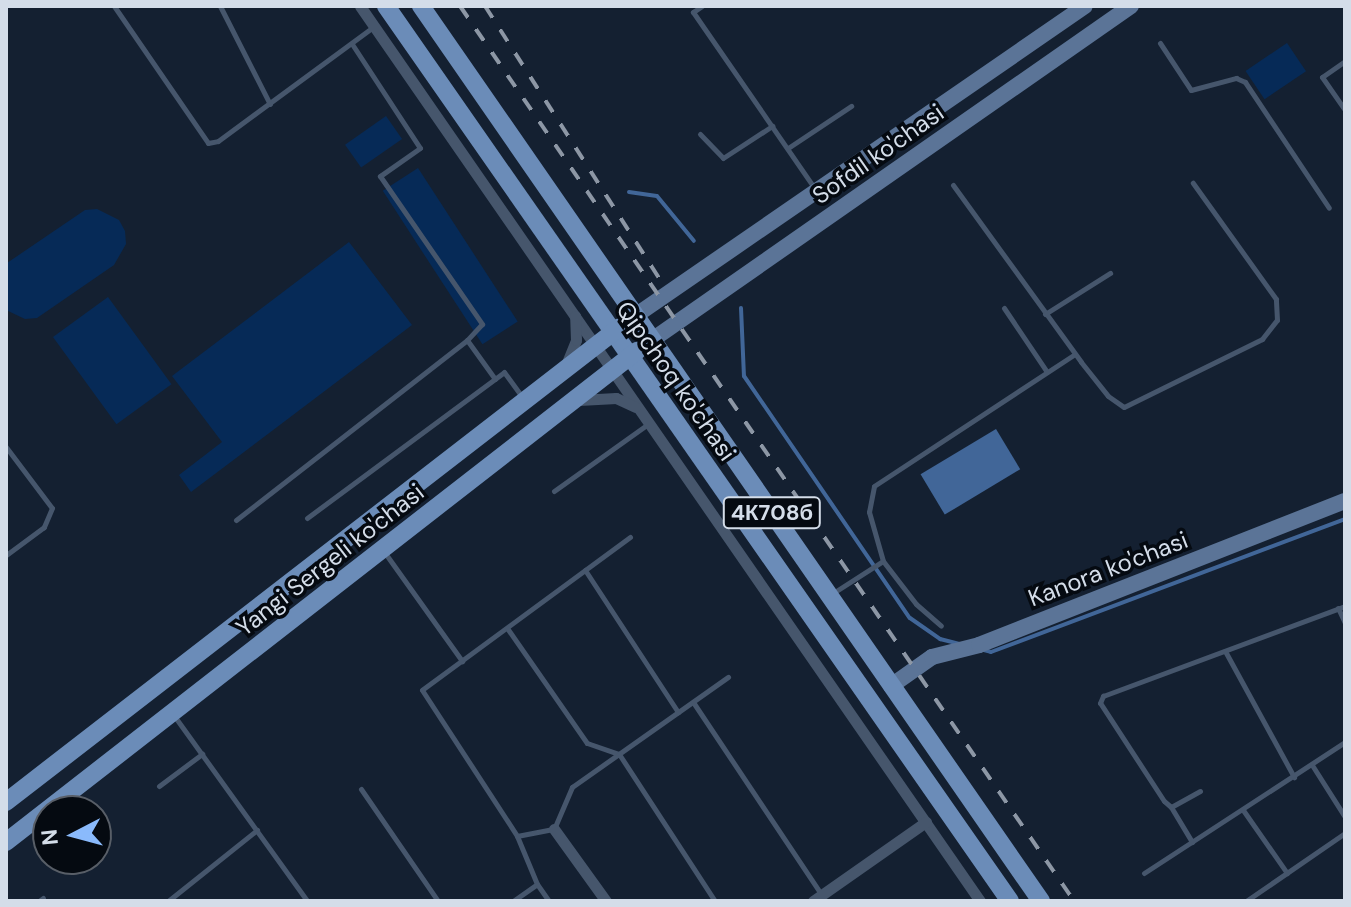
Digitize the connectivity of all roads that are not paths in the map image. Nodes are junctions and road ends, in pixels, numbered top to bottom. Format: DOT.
graph roads {
  1 [pos="114,6"];
  2 [pos="220,6"];
  3 [pos="360,6"];
  4 [pos="386,6"];
  5 [pos="421,6"];
  6 [pos="702,6"];
  7 [pos="1131,6"];
  8 [pos="1084,7"];
  9 [pos="374,27"];
  10 [pos="1098,29"];
  11 [pos="442,36"];
  12 [pos="1160,43"];
  13 [pos="352,44"];
  14 [pos="419,53"];
  15 [pos="1345,61"];
  16 [pos="270,104"];
  17 [pos="851,106"];
  18 [pos="1345,110"];
  19 [pos="772,126"];
  20 [pos="700,134"];
  21 [pos="788,148"];
  22 [pos="1193,183"];
  23 [pos="953,185"];
  24 [pos="816,191"];
  25 [pos="1329,208"];
  26 [pos="1110,273"];
  27 [pos="693,276"];
  28 [pos="710,300"];
  29 [pos="1004,308"];
  30 [pos="1045,314"];
  31 [pos="575,315"];
  32 [pos="635,316"];
  33 [pos="613,333"];
  34 [pos="467,340"];
  35 [pos="652,340"];
  36 [pos="596,346"];
  37 [pos="1075,354"];
  38 [pos="630,357"];
  39 [pos="613,370"];
  40 [pos="1047,372"];
  41 [pos="556,377"];
  42 [pos="495,379"];
  43 [pos="525,401"];
  44 [pos="572,401"];
  45 [pos="639,409"];
  46 [pos="649,424"];
  47 [pos="6,447"];
  48 [pos="13,458"];
  49 [pos="6,462"];
  50 [pos="554,491"];
  51 [pos="1345,501"];
  52 [pos="307,518"];
  53 [pos="236,520"];
  54 [pos="630,537"];
  55 [pos="382,549"];
  56 [pos="6,555"];
  57 [pos="883,561"];
  58 [pos="585,570"];
  59 [pos="829,596"];
  60 [pos="1342,607"];
  61 [pos="1345,623"];
  62 [pos="941,626"];
  63 [pos="507,628"];
  64 [pos="856,635"];
  65 [pos="834,651"];
  66 [pos="1225,651"];
  67 [pos="462,661"];
  68 [pos="728,677"];
  69 [pos="891,686"];
  70 [pos="693,702"];
  71 [pos="172,712"];
  72 [pos="678,712"];
  73 [pos="1345,742"];
  74 [pos="202,754"];
  75 [pos="619,754"];
  76 [pos="1312,765"];
  77 [pos="1294,777"];
  78 [pos="159,786"];
  79 [pos="361,789"];
  80 [pos="1200,791"];
  81 [pos="6,802"];
  82 [pos="1171,807"];
  83 [pos="1243,810"];
  84 [pos="1345,817"];
  85 [pos="926,822"];
  86 [pos="554,829"];
  87 [pos="257,830"];
  88 [pos="1345,833"];
  89 [pos="517,836"];
  90 [pos="6,842"];
  91 [pos="1192,842"];
  92 [pos="1144,873"];
  93 [pos="1287,873"];
  94 [pos="537,884"];
  95 [pos="177,893"];
  96 [pos="817,898"];
  97 [pos="1255,898"];
  98 [pos="974,899"];
  99 [pos="168,901"];
  100 [pos="182,901"];
  101 [pos="307,901"];
  102 [pos="438,901"];
  103 [pos="513,901"];
  104 [pos="549,901"];
  105 [pos="606,901"];
  106 [pos="715,901"];
  107 [pos="1010,901"];
  108 [pos="1041,901"];
  109 [pos="1246,901"];
  1 -- 16 [label="lane"];
  2 -- 16 [label="lane"];
  3 -- 9 [label="street, Qipchoq ko'chasi"];
  4 -- 14 [label="main road, Qipchoq ko'chasi"];
  5 -- 11 [label="main road, Qipchoq ko'chasi"];
  6 -- 19 [label="lane"];
  7 -- 10 [label="street, Sofdil ko'chasi"];
  8 -- 10 [label="street"];
  8 -- 24 [label="street, Sofdil ko'chasi"];
  9 -- 13 [label="lane"];
  9 -- 31 [label="street, Qipchoq ko'chasi"];
  10 -- 28 [label="street, Sofdil ko'chasi"];
  11 -- 14 [label="main road"];
  11 -- 32 [label="main road, Qipchoq ko'chasi"];
  12 -- 25 [label="lane"];
  13 -- 16 [label="lane"];
  13 -- 34 [label="lane"];
  14 -- 33 [label="main road, Qipchoq ko'chasi"];
  15 -- 18 [label="lane"];
  17 -- 21 [label="lane"];
  19 -- 20 [label="lane"];
  19 -- 21 [label="lane"];
  21 -- 24 [label="lane"];
  22 -- 37 [label="lane"];
  23 -- 30 [label="lane"];
  24 -- 27 [label="street, Sofdil ko'chasi"];
  26 -- 30 [label="lane"];
  27 -- 28 [label="street"];
  27 -- 32 [label="street, Sofdil ko'chasi"];
  28 -- 35 [label="street, Sofdil ko'chasi"];
  29 -- 40 [label="lane"];
  30 -- 37 [label="lane"];
  31 -- 36 [label="street, Qipchoq ko'chasi"];
  31 -- 41 [label="street, Qipchoq ko'chasi"];
  32 -- 33 [label="main road, Yangi Sergeli ko'chasi"];
  32 -- 35 [label="main road, Qipchoq ko'chasi"];
  33 -- 35 [label="main road"];
  33 -- 36 [label="main road, Yangi Sergeli ko'chasi"];
  33 -- 38 [label="main road, Qipchoq ko'chasi"];
  34 -- 42 [label="lane"];
  34 -- 53 [label="lane"];
  35 -- 38 [label="main road, Yangi Sergeli ko'chasi"];
  35 -- 59 [label="main road, Qipchoq ko'chasi / 4К708б"];
  36 -- 39 [label="street, Qipchoq ko'chasi"];
  36 -- 41 [label="main road, Yangi Sergeli ko'chasi"];
  37 -- 40 [label="lane"];
  38 -- 39 [label="main road, Yangi Sergeli ko'chasi"];
  38 -- 65 [label="main road, Qipchoq ko'chasi"];
  39 -- 44 [label="main road, Yangi Sergeli ko'chasi"];
  39 -- 45 [label="street, Qipchoq ko'chasi"];
  40 -- 57 [label="lane"];
  41 -- 43 [label="main road, Yangi Sergeli ko'chasi"];
  42 -- 43 [label="lane"];
  42 -- 52 [label="lane"];
  43 -- 81 [label="main road, Yangi Sergeli ko'chasi"];
  44 -- 45 [label="street, Qipchoq ko'chasi"];
  44 -- 55 [label="main road, Yangi Sergeli ko'chasi"];
  45 -- 46 [label="street, Qipchoq ko'chasi"];
  46 -- 50 [label="lane"];
  46 -- 85 [label="street, Qipchoq ko'chasi"];
  47 -- 48 [label="lane"];
  48 -- 49 [label="lane"];
  48 -- 56 [label="lane"];
  51 -- 69 [label="street, Kanora ko'chasi"];
  54 -- 58 [label="lane"];
  55 -- 67 [label="lane"];
  55 -- 71 [label="main road, Yangi Sergeli ko'chasi"];
  57 -- 59 [label="lane"];
  57 -- 62 [label="lane"];
  58 -- 63 [label="lane"];
  58 -- 72 [label="lane"];
  59 -- 64 [label="main road, Qipchoq ko'chasi / 4К708б"];
  60 -- 61 [label="lane"];
  60 -- 66 [label="lane"];
  63 -- 67 [label="lane"];
  63 -- 75 [label="lane"];
  64 -- 65 [label="main road"];
  64 -- 69 [label="main road, Qipchoq ko'chasi / 4К708б"];
  65 -- 107 [label="main road, Qipchoq ko'chasi"];
  66 -- 77 [label="lane"];
  66 -- 82 [label="lane"];
  67 -- 89 [label="lane"];
  68 -- 70 [label="lane"];
  69 -- 108 [label="main road, Qipchoq ko'chasi"];
  70 -- 72 [label="lane"];
  70 -- 96 [label="lane"];
  71 -- 74 [label="lane"];
  71 -- 90 [label="main road, Yangi Sergeli ko'chasi"];
  72 -- 75 [label="lane"];
  73 -- 76 [label="lane"];
  74 -- 78 [label="lane"];
  74 -- 87 [label="lane"];
  75 -- 86 [label="lane"];
  75 -- 106 [label="lane"];
  76 -- 77 [label="lane"];
  76 -- 84 [label="lane"];
  77 -- 83 [label="lane"];
  79 -- 102 [label="lane"];
  80 -- 82 [label="lane"];
  82 -- 91 [label="lane"];
  83 -- 91 [label="lane"];
  83 -- 93 [label="lane"];
  85 -- 96 [label="street"];
  85 -- 98 [label="street, Qipchoq ko'chasi"];
  86 -- 89 [label="lane"];
  86 -- 105 [label="street"];
  87 -- 95 [label="lane"];
  87 -- 101 [label="lane"];
  88 -- 93 [label="lane"];
  89 -- 94 [label="lane"];
  91 -- 92 [label="lane"];
  93 -- 97 [label="lane"];
  94 -- 103 [label="lane"];
  94 -- 104 [label="lane"];
  95 -- 99 [label="lane"];
  95 -- 100 [label="lane"];
  97 -- 109 [label="lane"];
}
